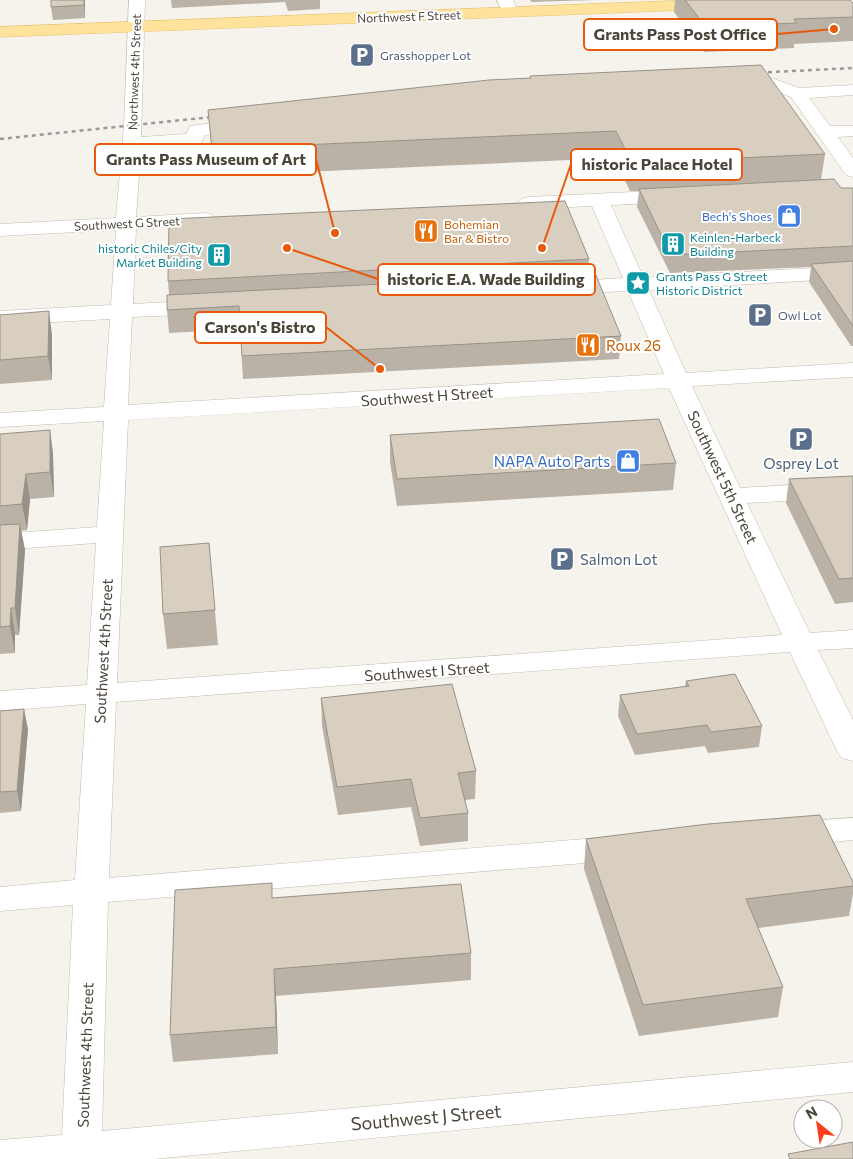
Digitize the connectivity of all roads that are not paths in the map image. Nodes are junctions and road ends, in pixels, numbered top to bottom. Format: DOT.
graph roads {
  1 [pos="137,0"];
  2 [pos="730,3"];
  3 [pos="508,6"];
  4 [pos="136,26"];
  5 [pos="0,32"];
  6 [pos="720,85"];
  7 [pos="853,90"];
  8 [pos="797,93"];
  9 [pos="264,123"];
  10 [pos="853,131"];
  11 [pos="824,132"];
  12 [pos="132,143"];
  13 [pos="853,171"];
  14 [pos="694,195"];
  15 [pos="599,200"];
  16 [pos="514,204"];
  17 [pos="228,218"];
  18 [pos="126,223"];
  19 [pos="0,230"];
  20 [pos="853,272"];
  21 [pos="634,284"];
  22 [pos="537,289"];
  23 [pos="230,305"];
  24 [pos="121,311"];
  25 [pos="0,318"];
  26 [pos="853,370"];
  27 [pos="678,380"];
  28 [pos="116,413"];
  29 [pos="0,420"];
  30 [pos="853,489"];
  31 [pos="732,496"];
  32 [pos="109,534"];
  33 [pos="0,542"];
  34 [pos="853,639"];
  35 [pos="800,643"];
  36 [pos="101,694"];
  37 [pos="0,702"];
  38 [pos="853,751"];
  39 [pos="853,829"];
  40 [pos="764,836"];
  41 [pos="655,846"];
  42 [pos="91,893"];
  43 [pos="0,899"];
  44 [pos="853,1077"];
  45 [pos="81,1154"];
  46 [pos="0,1157"];
  1 -- 4 [label="street, Northwest 4th Street"];
  2 -- 3 [label="main road, Northwest F Street"];
  3 -- 4 [label="main road, Northwest F Street"];
  4 -- 5 [label="main road, Northwest F Street"];
  4 -- 12 [label="street, Northwest 4th Street"];
  6 -- 8 [label="street"];
  7 -- 8 [label="street"];
  8 -- 11 [label="street"];
  9 -- 12 [label="street"];
  10 -- 11 [label="street"];
  11 -- 13 [label="street"];
  12 -- 18 [label="street, Southwest 4th Street"];
  14 -- 15 [label="street"];
  15 -- 16 [label="street"];
  15 -- 21 [label="street, Southwest 5th Street"];
  17 -- 18 [label="street, Southwest G Street"];
  18 -- 19 [label="street, Southwest G Street"];
  18 -- 24 [label="street, Southwest 4th Street"];
  20 -- 21 [label="street"];
  21 -- 22 [label="street"];
  21 -- 27 [label="street, Southwest 5th Street"];
  23 -- 24 [label="street"];
  24 -- 25 [label="street"];
  24 -- 28 [label="street, Southwest 4th Street"];
  26 -- 27 [label="street, Southwest H Street"];
  27 -- 28 [label="street, Southwest H Street"];
  27 -- 31 [label="street, Southwest 5th Street"];
  28 -- 29 [label="street, Southwest H Street"];
  28 -- 32 [label="street, Southwest 4th Street"];
  30 -- 31 [label="street"];
  31 -- 35 [label="street, Southwest 5th Street"];
  32 -- 33 [label="street"];
  32 -- 36 [label="street, Southwest 4th Street"];
  34 -- 35 [label="street, Southwest I Street"];
  35 -- 36 [label="street, Southwest I Street"];
  35 -- 38 [label="street, Southwest 5th Street"];
  36 -- 37 [label="street, Southwest I Street"];
  36 -- 42 [label="street, Southwest 4th Street"];
  39 -- 40 [label="street"];
  41 -- 42 [label="street"];
  42 -- 43 [label="street"];
  42 -- 45 [label="street, Southwest 4th Street"];
  44 -- 45 [label="street, Southwest J Street"];
  45 -- 46 [label="street, Southwest J Street"];
}
